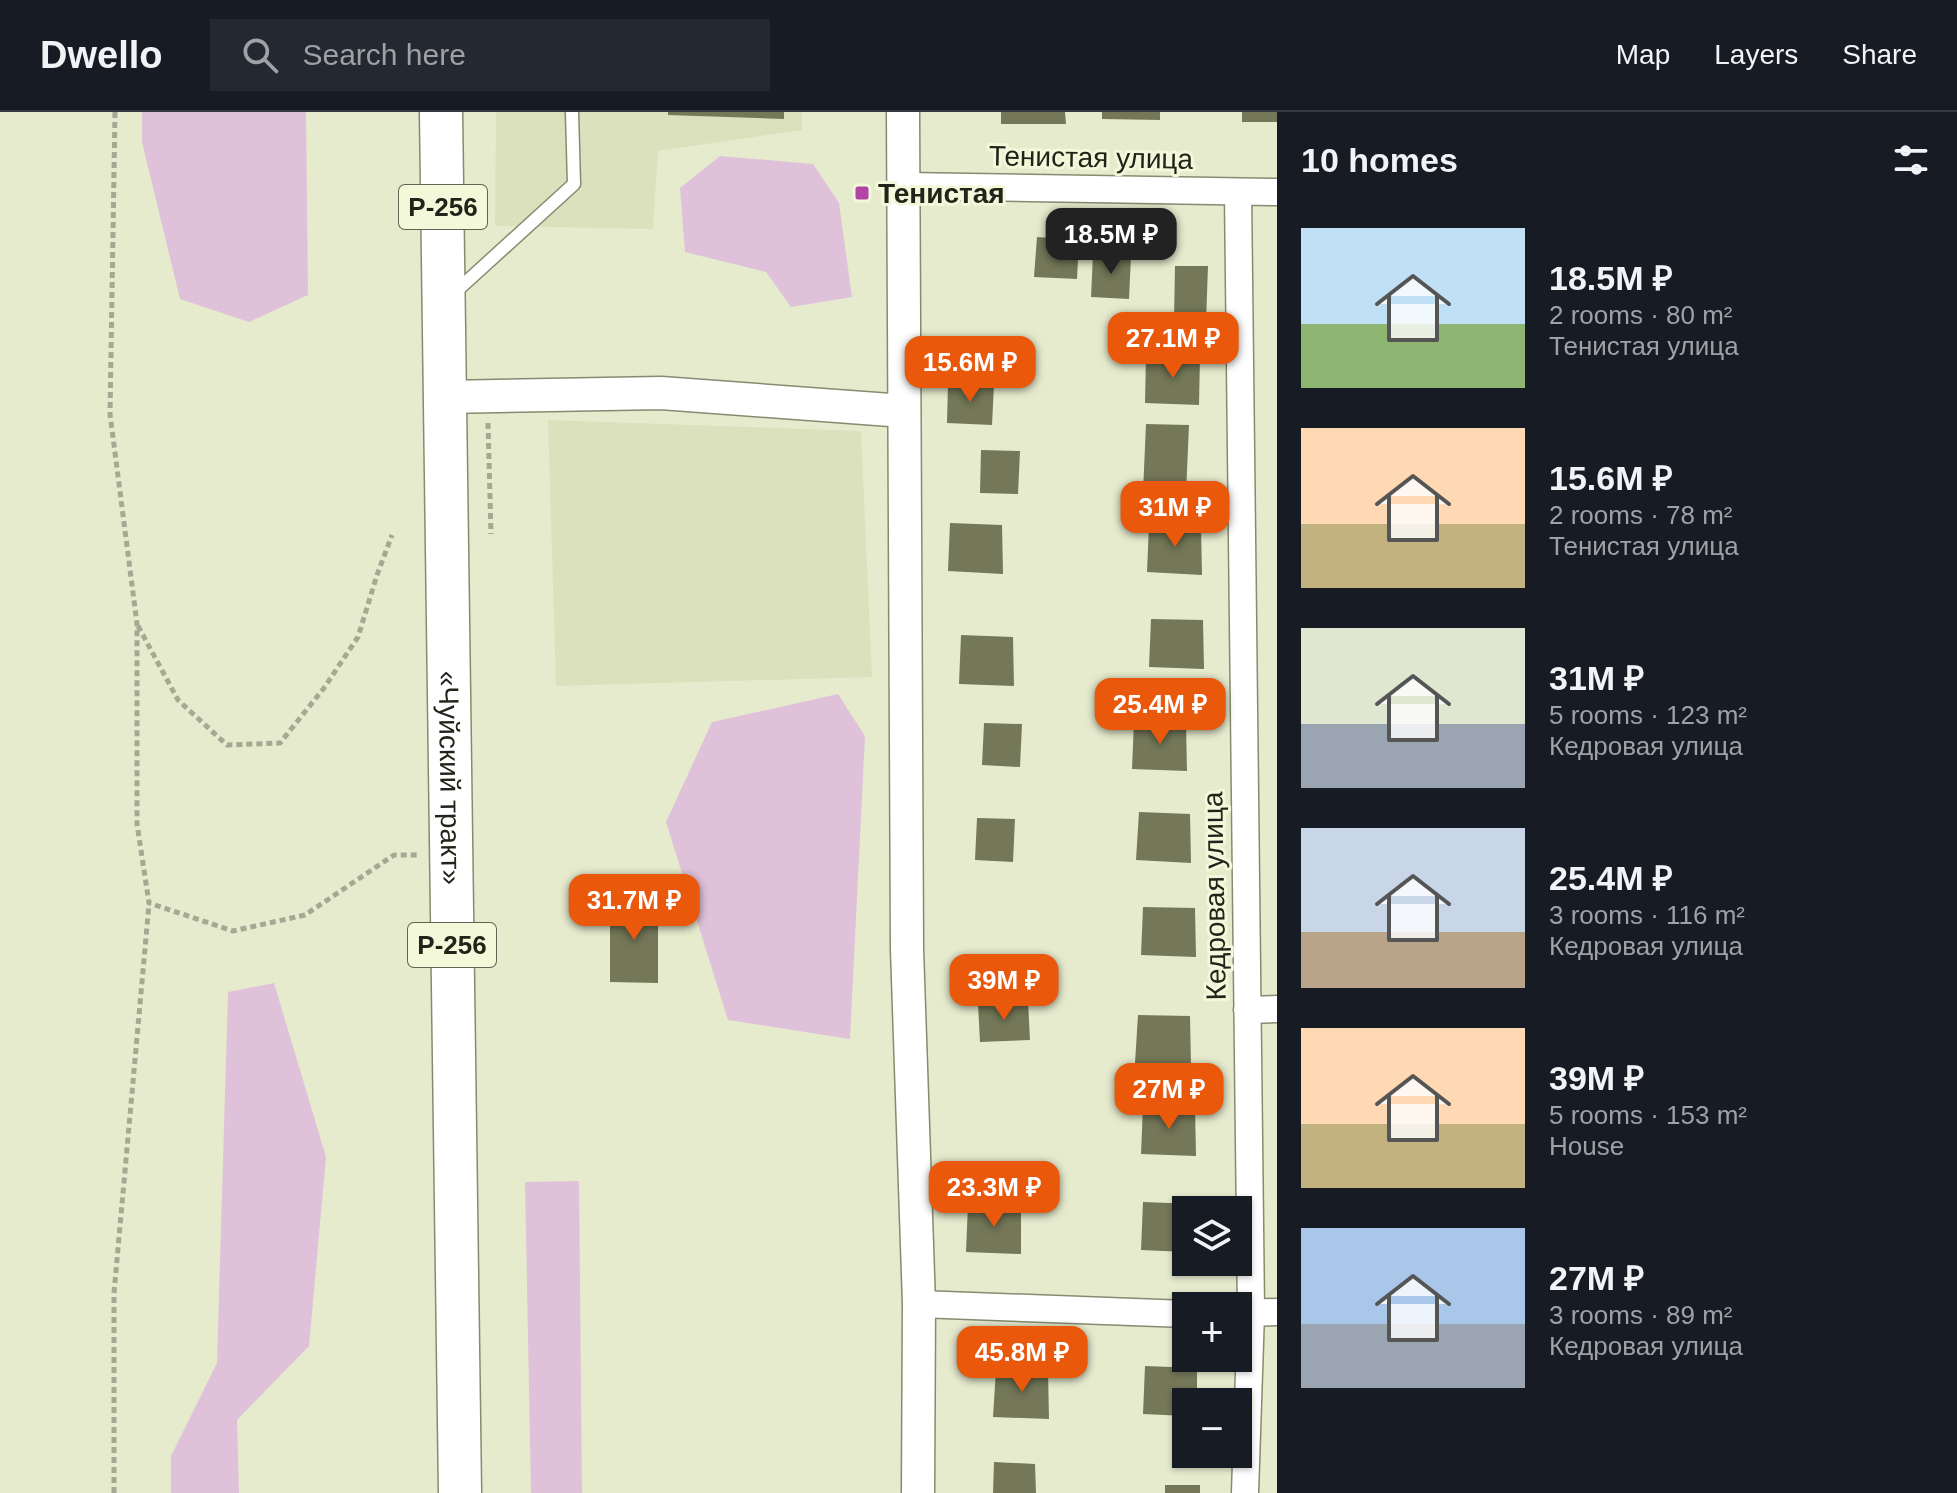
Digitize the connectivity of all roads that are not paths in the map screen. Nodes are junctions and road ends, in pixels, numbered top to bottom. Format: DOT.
graph roads {
  1 [pos="441,112"];
  2 [pos="572,112"];
  3 [pos="903,112"];
  4 [pos="904,186"];
  5 [pos="1238,192"];
  6 [pos="1277,192"];
  7 [pos="444,302"];
  8 [pos="445,397"];
  9 [pos="904,411"];
  10 [pos="1277,1009"];
  11 [pos="1247,1010"];
  12 [pos="919,1304"];
  13 [pos="1255,1312"];
  14 [pos="1172,1313"];
  15 [pos="460,1493"];
  16 [pos="918,1493"];
  17 [pos="1245,1493"];
  1 -- 7 [label="highway, «Чуйский тракт» / Р-256"];
  2 -- 7 [label="lane"];
  3 -- 4 [label="street"];
  4 -- 5 [label="street, Тенистая улица"];
  4 -- 9 [label="street"];
  5 -- 6 [label="street, Тенистая улица"];
  5 -- 11 [label="street, Кедровая улица"];
  7 -- 8 [label="highway, «Чуйский тракт» / Р-256"];
  8 -- 9 [label="street"];
  8 -- 15 [label="highway, «Чуйский тракт» / Р-256"];
  9 -- 12 [label="street"];
  10 -- 11 [label="street"];
  11 -- 13 [label="street, Кедровая улица"];
  12 -- 14 [label="street"];
  12 -- 16 [label="street"];
  13 -- 17 [label="street, Кедровая улица"];
}
